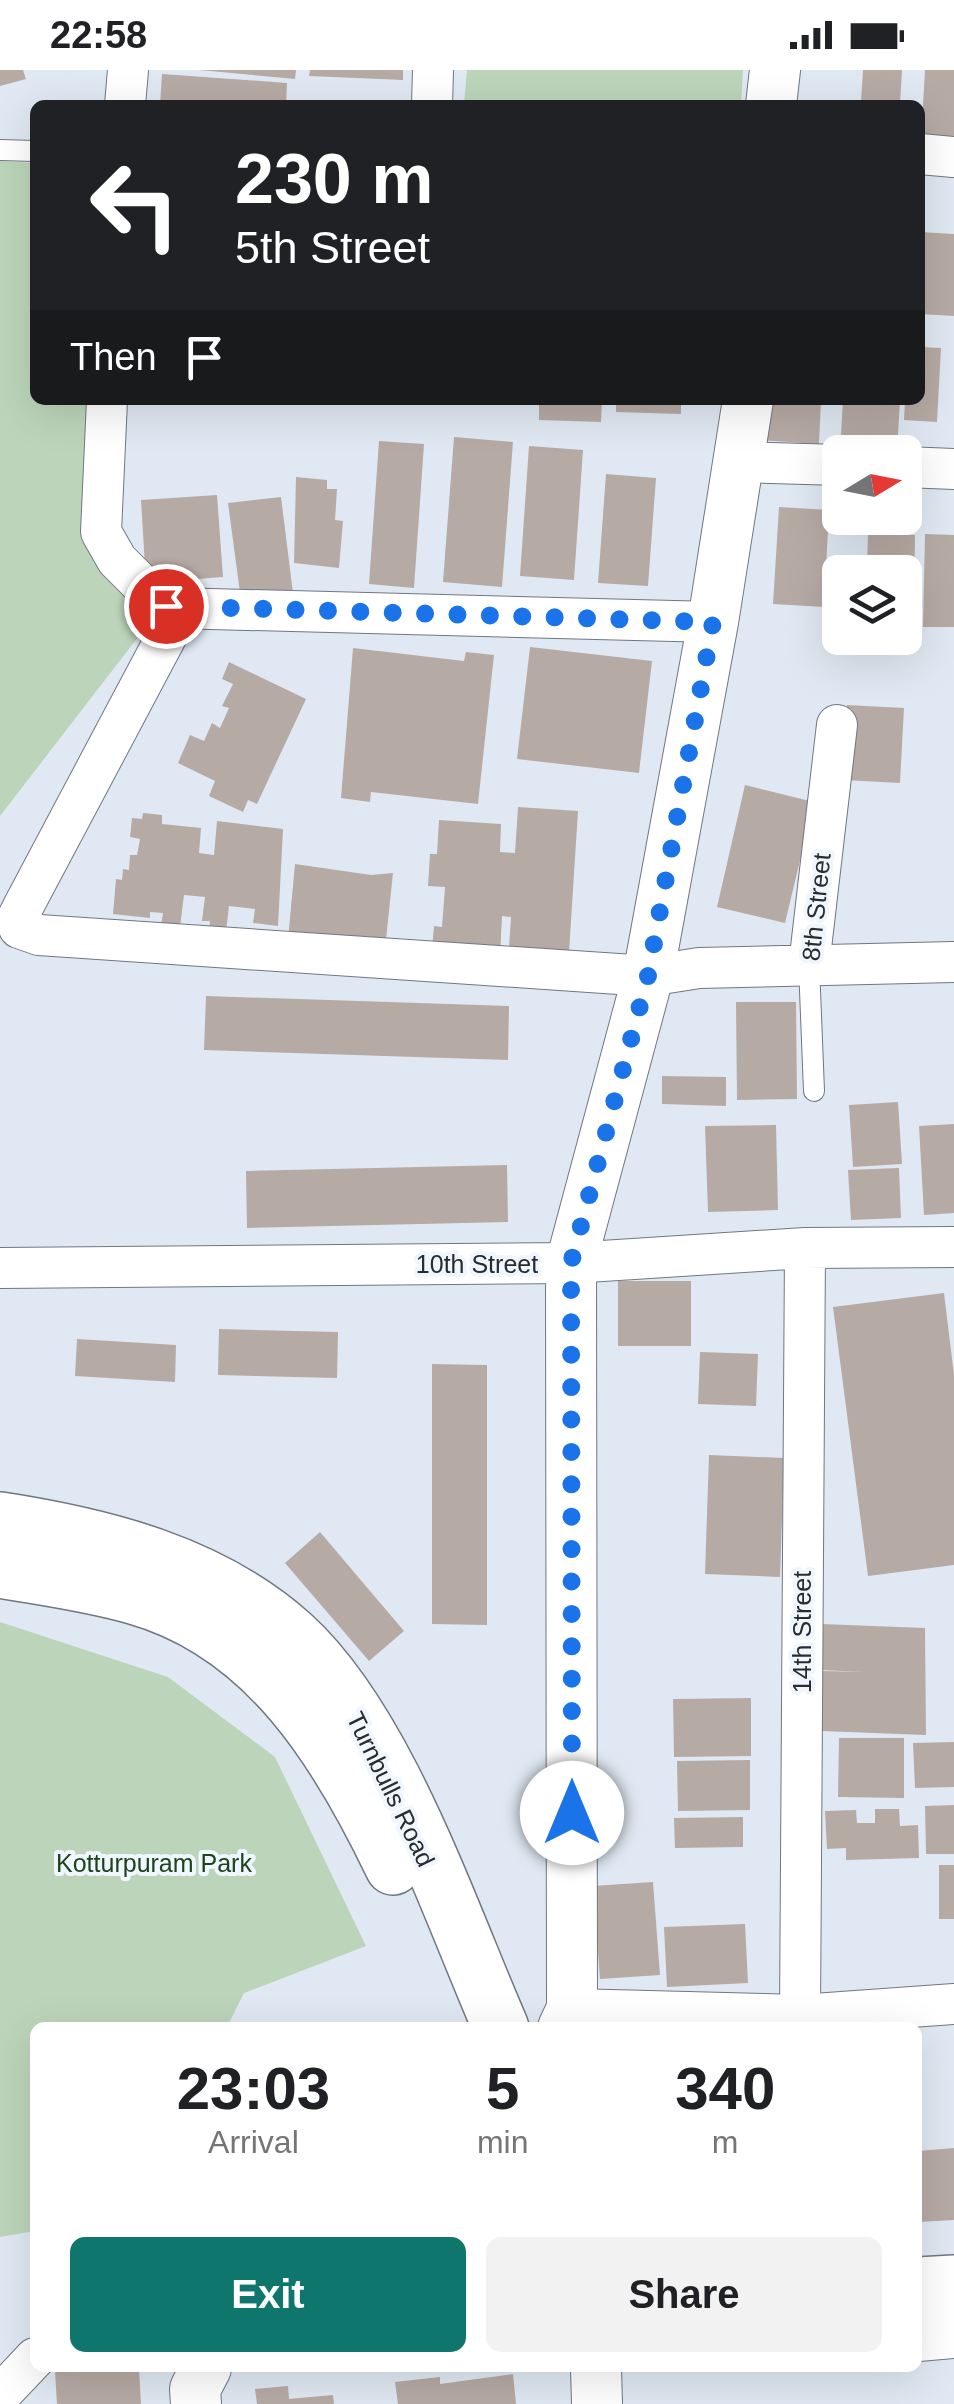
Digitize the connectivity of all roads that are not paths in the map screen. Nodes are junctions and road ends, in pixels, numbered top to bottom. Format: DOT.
graph roads {
  1 [pos="128,70"];
  2 [pos="433,70"];
  3 [pos="775,70"];
  4 [pos="125,100"];
  5 [pos="432,100"];
  6 [pos="772,100"];
  7 [pos="0,150"];
  8 [pos="30,151"];
  9 [pos="925,154"];
  10 [pos="954,157"];
  11 [pos="107,405"];
  12 [pos="747,405"];
  13 [pos="741,462"];
  14 [pos="822,465"];
  15 [pos="922,467"];
  16 [pos="954,468"];
  17 [pos="182,609"];
  18 [pos="713,622"];
  19 [pos="837,725"];
  20 [pos="954,962"];
  21 [pos="809,965"];
  22 [pos="648,976"];
  23 [pos="814,1090"];
  24 [pos="954,1247"];
  25 [pos="805,1248"];
  26 [pos="571,1263"];
  27 [pos="0,1268"];
  28 [pos="0,1520"];
  29 [pos="0,1570"];
  30 [pos="954,2004"];
  31 [pos="800,2015"];
  32 [pos="567,2018"];
  33 [pos="467,2022"];
  34 [pos="498,2022"];
  35 [pos="954,2258"];
  36 [pos="922,2260"];
  37 [pos="954,2283"];
  38 [pos="922,2285"];
  39 [pos="954,2333"];
  40 [pos="922,2336"];
  41 [pos="30,2363"];
  42 [pos="39,2372"];
  43 [pos="174,2372"];
  44 [pos="204,2372"];
  45 [pos="596,2372"];
  46 [pos="0,2395"];
  47 [pos="11,2404"];
  48 [pos="175,2404"];
  49 [pos="196,2404"];
  50 [pos="597,2404"];
  1 -- 4 [label="street"];
  2 -- 5 [label="street"];
  3 -- 6 [label="street"];
  7 -- 8 [label="lane"];
  9 -- 10 [label="street"];
  11 -- 17 [label="street"];
  12 -- 13 [label="street"];
  13 -- 14 [label="street"];
  13 -- 18 [label="street"];
  15 -- 16 [label="street"];
  17 -- 18 [label="street"];
  17 -- 22 [label="street"];
  18 -- 22 [label="street"];
  19 -- 21 [label="street, 8th Street"];
  20 -- 21 [label="street"];
  21 -- 22 [label="street"];
  21 -- 23 [label="lane, 8th Street"];
  22 -- 26 [label="street"];
  24 -- 25 [label="street, 10th Street"];
  25 -- 26 [label="street, 10th Street"];
  25 -- 31 [label="street, 14th Street"];
  26 -- 27 [label="street, 10th Street"];
  26 -- 32 [label="street"];
  28 -- 34 [label="main road, Turnbulls Road"];
  29 -- 33 [label="main road, Turnbulls Road"];
  30 -- 31 [label="street"];
  31 -- 32 [label="street"];
  35 -- 36 [label="street"];
  37 -- 38 [label="main road"];
  39 -- 40 [label="street"];
  41 -- 46 [label="street"];
  42 -- 47 [label="street"];
  43 -- 48 [label="street"];
  44 -- 49 [label="street"];
  45 -- 50 [label="street"];
}
